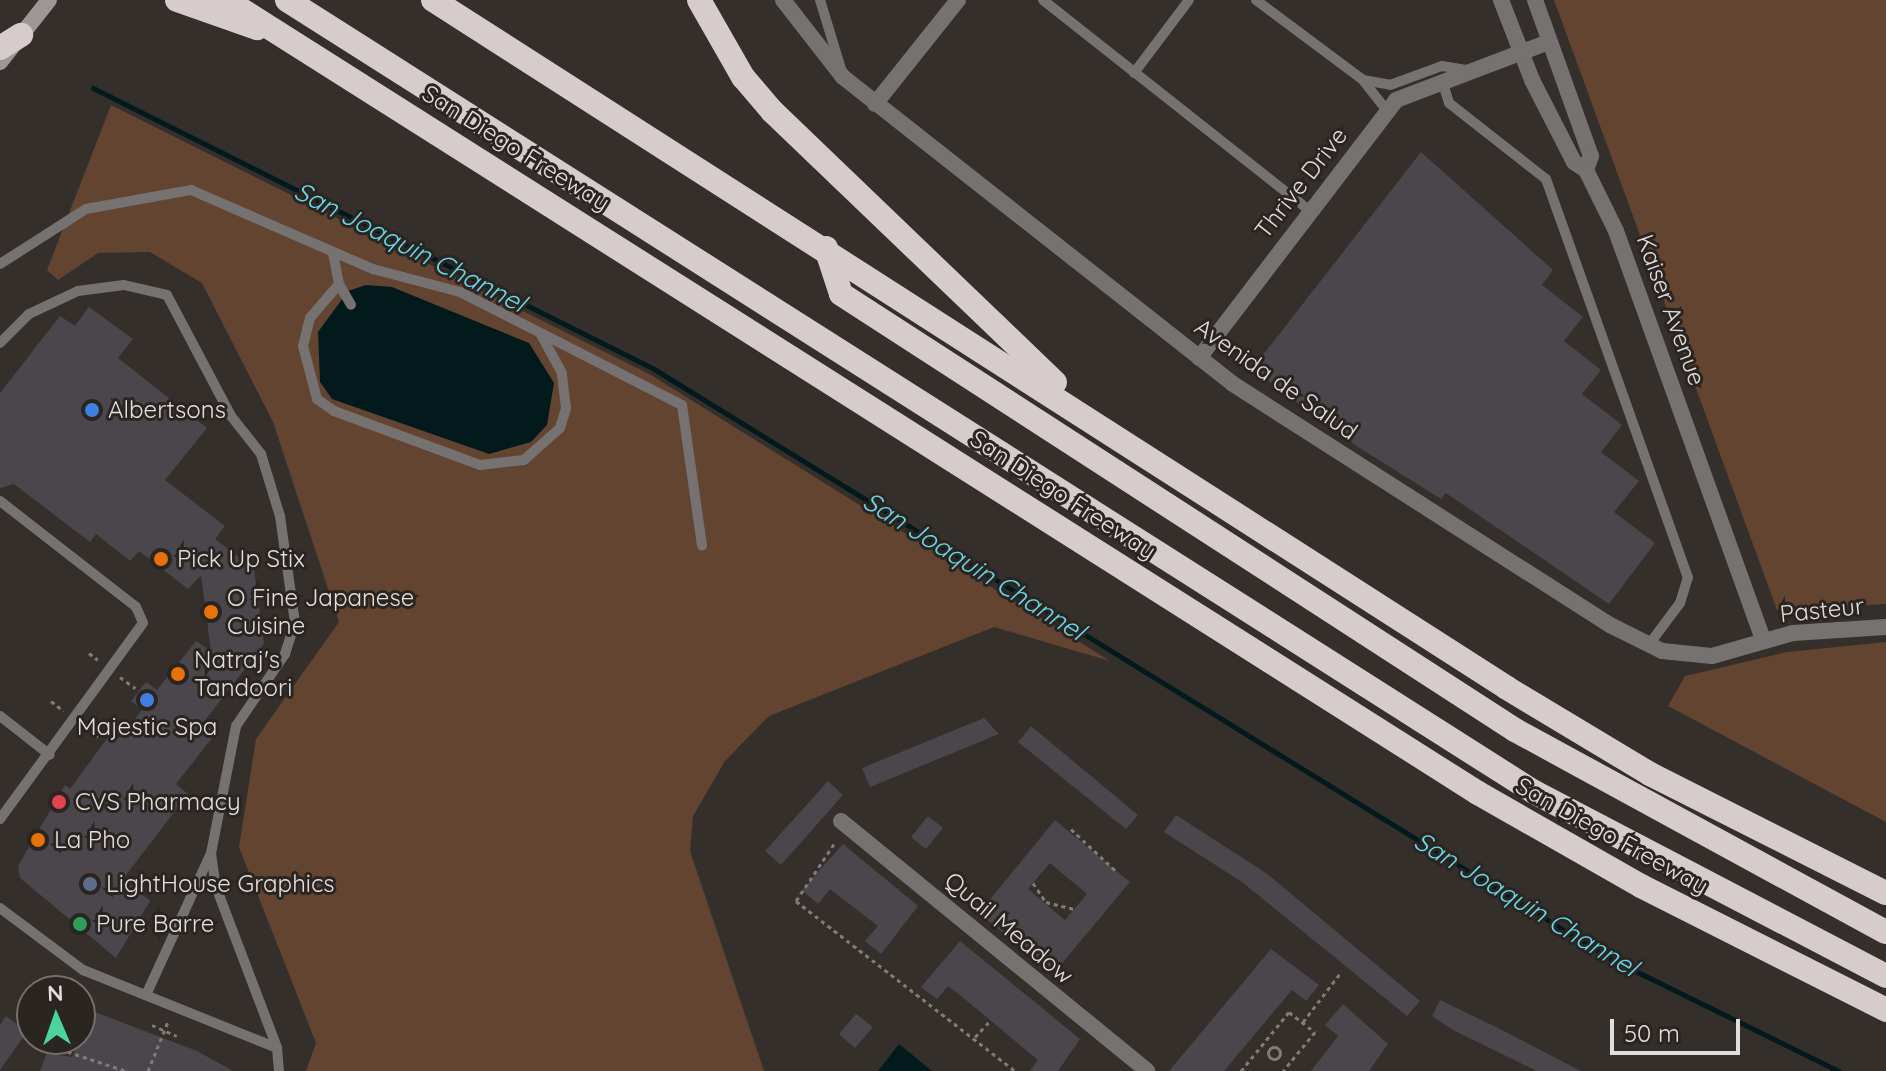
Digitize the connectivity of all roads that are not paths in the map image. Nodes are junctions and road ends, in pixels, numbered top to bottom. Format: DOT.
graph roads {
  1 [pos="49,0"];
  2 [pos="177,0"];
  3 [pos="226,0"];
  4 [pos="287,0"];
  5 [pos="433,0"];
  6 [pos="699,0"];
  7 [pos="783,0"];
  8 [pos="820,0"];
  9 [pos="958,0"];
  10 [pos="1043,0"];
  11 [pos="1189,0"];
  12 [pos="1256,0"];
  13 [pos="1501,0"];
  14 [pos="1535,0"];
  15 [pos="21,35"];
  16 [pos="285,36"];
  17 [pos="1549,42"];
  18 [pos="0,48"];
  19 [pos="1519,52"];
  20 [pos="0,62"];
  21 [pos="1468,70"];
  22 [pos="1134,73"];
  23 [pos="843,77"];
  24 [pos="1362,79"];
  25 [pos="1442,80"];
  26 [pos="875,104"];
  27 [pos="1388,112"];
  28 [pos="1586,170"];
  29 [pos="1309,210"];
  30 [pos="826,248"];
  31 [pos="333,253"];
  32 [pos="0,264"];
  33 [pos="339,284"];
  34 [pos="351,305"];
  35 [pos="537,330"];
  36 [pos="0,343"];
  37 [pos="1199,358"];
  38 [pos="1093,418"];
  39 [pos="0,501"];
  40 [pos="702,546"];
  41 [pos="1886,627"];
  42 [pos="1764,641"];
  43 [pos="1648,646"];
  44 [pos="0,716"];
  45 [pos="50,755"];
  46 [pos="0,819"];
  47 [pos="841,821"];
  48 [pos="211,853"];
  49 [pos="1886,893"];
  50 [pos="0,908"];
  51 [pos="1886,932"];
  52 [pos="1886,976"];
  53 [pos="146,995"];
  54 [pos="1886,1010"];
  55 [pos="277,1048"];
  56 [pos="279,1071"];
  57 [pos="1147,1071"];
  1 -- 15 [label="main road"];
  2 -- 16 [label="highway"];
  3 -- 16 [label="highway, San Diego Freeway"];
  4 -- 52 [label="highway, San Diego Freeway"];
  5 -- 30 [label="highway"];
  6 -- 38 [label="highway"];
  7 -- 23 [label="street, Avenida de Salud"];
  8 -- 23 [label="lane"];
  9 -- 26 [label="street"];
  10 -- 22 [label="lane"];
  11 -- 22 [label="lane"];
  12 -- 24 [label="lane"];
  13 -- 19 [label="street"];
  14 -- 17 [label="street, Kaiser Avenue"];
  15 -- 18 [label="highway"];
  15 -- 20 [label="main road"];
  16 -- 54 [label="highway, San Diego Freeway"];
  17 -- 19 [label="street, Thrive Drive"];
  17 -- 28 [label="street, Kaiser Avenue"];
  19 -- 21 [label="street, Thrive Drive"];
  19 -- 28 [label="street"];
  21 -- 24 [label="lane, Thrive Drive"];
  21 -- 25 [label="street, Thrive Drive"];
  22 -- 29 [label="lane"];
  23 -- 26 [label="street, Avenida de Salud"];
  24 -- 27 [label="lane"];
  25 -- 27 [label="street, Thrive Drive"];
  25 -- 43 [label="lane"];
  26 -- 37 [label="street, Avenida de Salud"];
  27 -- 29 [label="street, Thrive Drive"];
  28 -- 42 [label="street, Kaiser Avenue"];
  29 -- 37 [label="street, Thrive Drive"];
  30 -- 38 [label="highway"];
  30 -- 51 [label="highway"];
  31 -- 32 [label="lane"];
  31 -- 33 [label="lane"];
  31 -- 35 [label="lane"];
  33 -- 34 [label="lane"];
  33 -- 35 [label="lane"];
  35 -- 40 [label="lane"];
  36 -- 48 [label="lane"];
  37 -- 43 [label="street, Avenida de Salud"];
  38 -- 49 [label="highway"];
  39 -- 45 [label="lane"];
  41 -- 42 [label="street, Pasteur"];
  42 -- 43 [label="street, Avenida de Salud"];
  44 -- 45 [label="lane"];
  45 -- 46 [label="lane"];
  47 -- 57 [label="street, Quail Meadow"];
  48 -- 53 [label="lane"];
  48 -- 55 [label="lane"];
  50 -- 53 [label="lane"];
  53 -- 55 [label="lane"];
  55 -- 56 [label="lane"];
}
